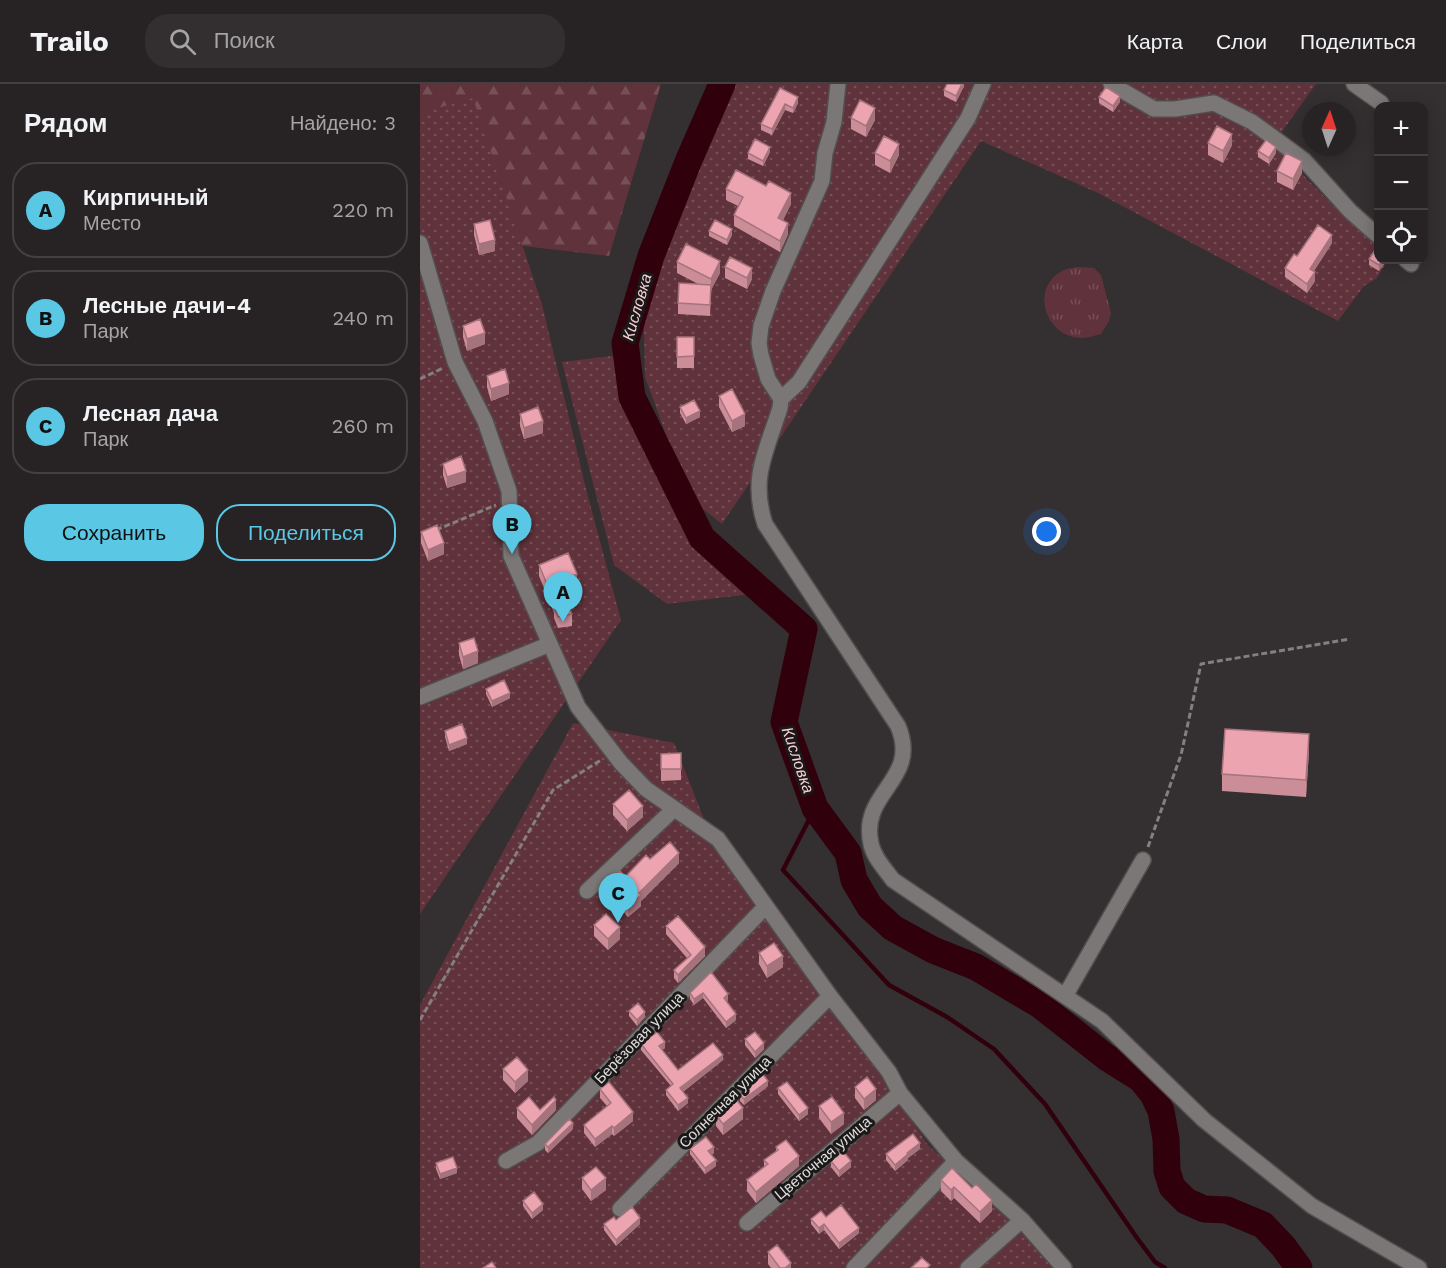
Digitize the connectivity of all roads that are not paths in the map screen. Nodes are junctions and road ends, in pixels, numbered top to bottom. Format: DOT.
graph roads {
  1 [pos="838,84"];
  2 [pos="983,84"];
  3 [pos="1111,84"];
  4 [pos="1354,84"];
  5 [pos="1380,102"];
  6 [pos="1374,232"];
  7 [pos="420,243"];
  8 [pos="781,399"];
  9 [pos="550,644"];
  10 [pos="420,697"];
  11 [pos="674,810"];
  12 [pos="1143,860"];
  13 [pos="587,891"];
  14 [pos="766,906"];
  15 [pos="830,996"];
  16 [pos="1065,996"];
  17 [pos="900,1093"];
  18 [pos="506,1161"];
  19 [pos="956,1161"];
  20 [pos="620,1209"];
  21 [pos="1022,1221"];
  22 [pos="747,1223"];
  23 [pos="854,1268"];
  24 [pos="968,1268"];
  25 [pos="1064,1268"];
  26 [pos="1419,1268"];
  1 -- 8 [label="street"];
  2 -- 8 [label="street"];
  3 -- 6 [label="street"];
  4 -- 5 [label="street"];
  7 -- 9 [label="street"];
  8 -- 16 [label="street"];
  9 -- 10 [label="street"];
  9 -- 11 [label="street"];
  11 -- 13 [label="street"];
  11 -- 14 [label="street"];
  12 -- 16 [label="street"];
  14 -- 15 [label="street"];
  14 -- 18 [label="street, Берёзовая улица"];
  15 -- 17 [label="street"];
  15 -- 20 [label="street, Солнечная улица"];
  16 -- 26 [label="street"];
  17 -- 19 [label="street"];
  17 -- 22 [label="street, Цветочная улица"];
  19 -- 21 [label="street"];
  19 -- 23 [label="street"];
  21 -- 24 [label="street"];
  21 -- 25 [label="street"];
}
